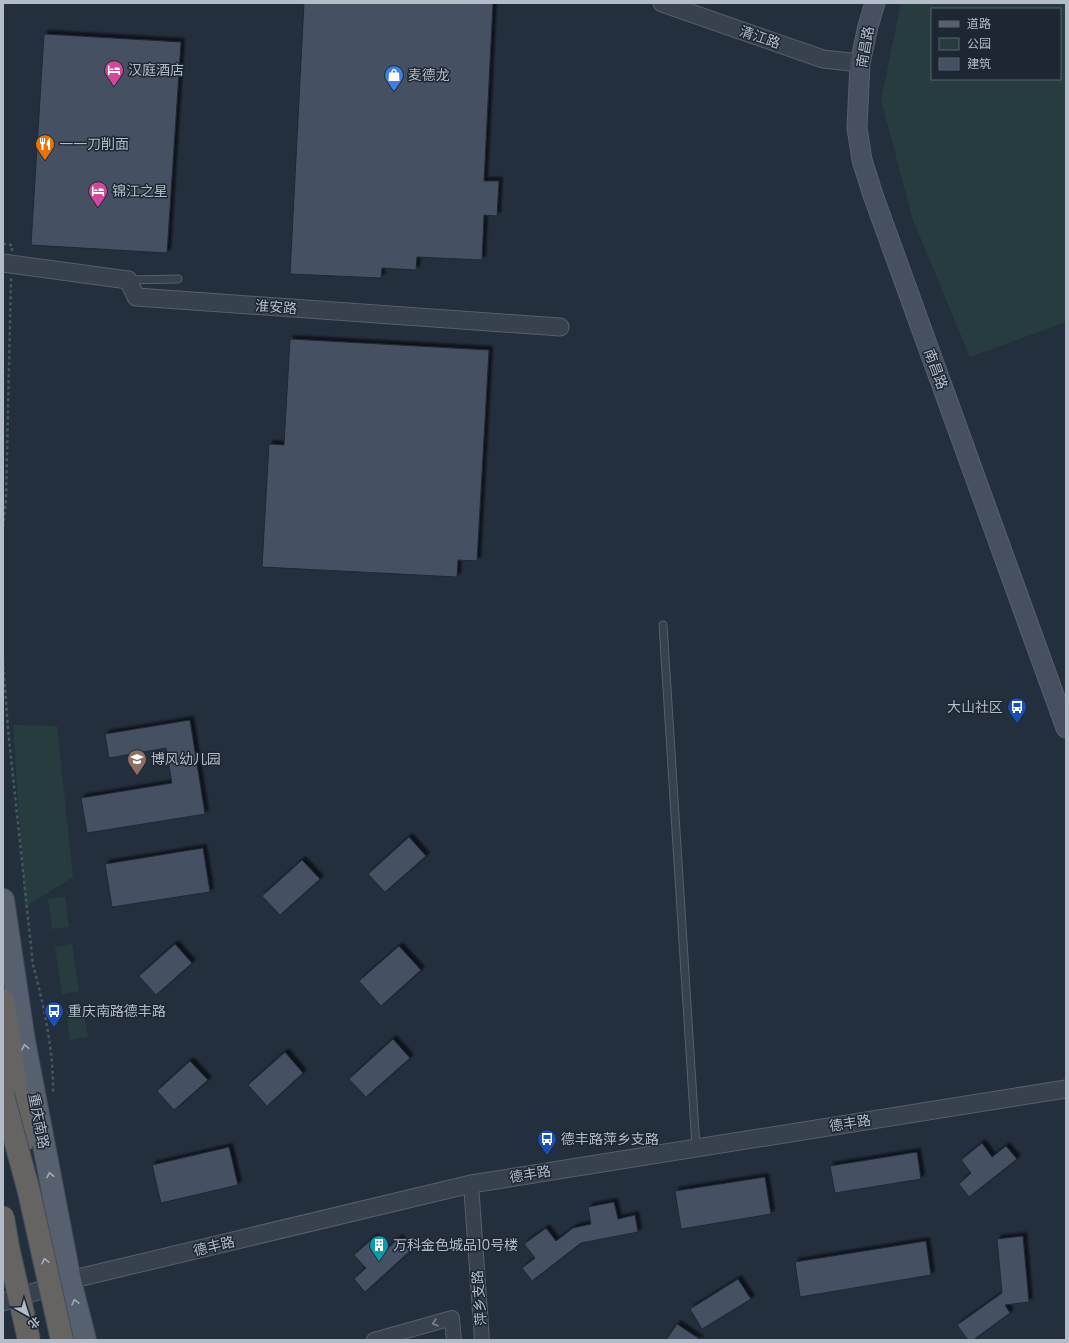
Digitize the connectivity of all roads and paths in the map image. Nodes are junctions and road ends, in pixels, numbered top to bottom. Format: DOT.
graph roads {
  1 [pos="662,3"];
  2 [pos="875,3"];
  3 [pos="860,63"];
  4 [pos="3,244"];
  5 [pos="7,264"];
  6 [pos="178,279"];
  7 [pos="128,280"];
  8 [pos="560,327"];
  9 [pos="3,527"];
  10 [pos="663,625"];
  11 [pos="3,660"];
  12 [pos="1060,696"];
  13 [pos="1066,728"];
  14 [pos="3,900"];
  15 [pos="3,1000"];
  16 [pos="1066,1089"];
  17 [pos="3,1095"];
  18 [pos="53,1100"];
  19 [pos="696,1148"];
  20 [pos="471,1184"];
  21 [pos="29,1192"];
  22 [pos="3,1217"];
  23 [pos="5,1240"];
  24 [pos="70,1281"];
  25 [pos="3,1302"];
  26 [pos="29,1340"];
  27 [pos="62,1340"];
  28 [pos="85,1340"];
  29 [pos="374,1340"];
  30 [pos="454,1340"];
  31 [pos="482,1340"];
  1 -- 3 [label="street, 清江路"];
  2 -- 3 [label="main road, 南昌路"];
  3 -- 12 [label="main road, 南昌路"];
  4 -- 5 [label="path"];
  5 -- 7 [label="street"];
  5 -- 9 [label="path"];
  6 -- 7 [label="lane"];
  7 -- 8 [label="street, 淮安路"];
  10 -- 19 [label="lane"];
  11 -- 18 [label="path"];
  12 -- 13 [label="main road, 南昌路"];
  24 -- 14 [label="main road, 重庆南路, one-way"];
  15 -- 21 [label="highway, bridge"];
  16 -- 19 [label="street, 德丰路"];
  17 -- 21 [label="highway, bridge"];
  19 -- 20 [label="street, 德丰路"];
  20 -- 24 [label="street, 德丰路"];
  20 -- 31 [label="street, 萍乡支路"];
  27 -- 21 [label="highway, one-way, bridge"];
  22 -- 23 [label="highway, bridge"];
  23 -- 26 [label="highway, bridge"];
  24 -- 25 [label="street, 德丰路"];
  28 -- 24 [label="main road, 重庆南路, one-way"];
  30 -- 29 [label="street, one-way"];
}
